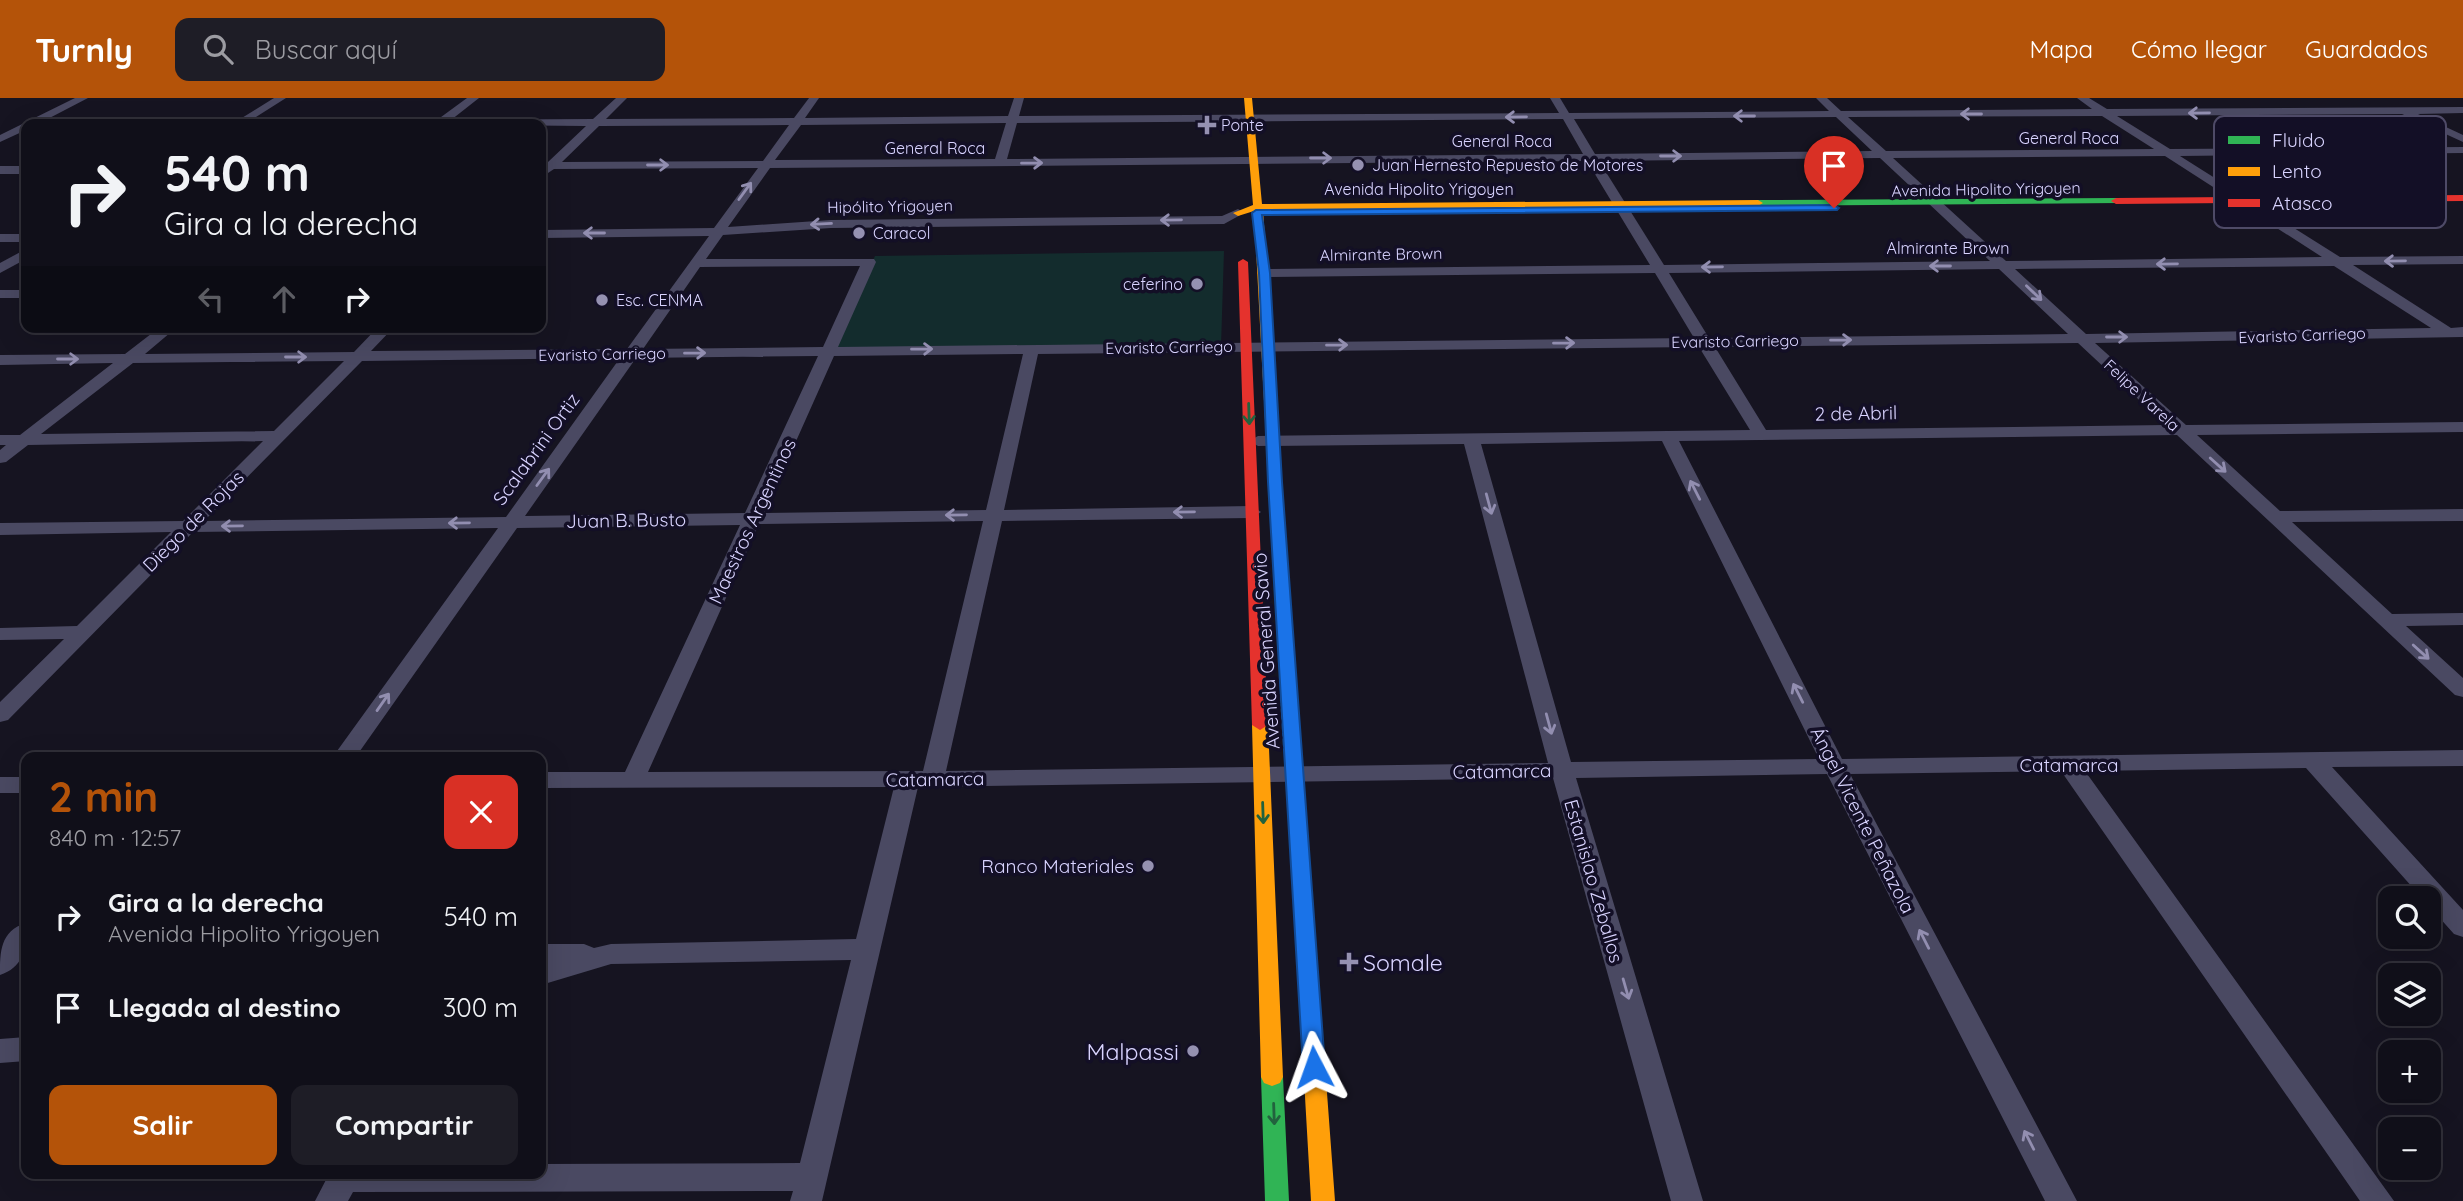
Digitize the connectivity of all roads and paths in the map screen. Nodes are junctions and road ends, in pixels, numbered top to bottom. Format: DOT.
graph roads {
  1 [pos="83,98"];
  2 [pos="281,98"];
  3 [pos="474,98"];
  4 [pos="622,98"];
  5 [pos="814,98"];
  6 [pos="1019,98"];
  7 [pos="1232,98"];
  8 [pos="1248,98"];
  9 [pos="1555,98"];
  10 [pos="1821,98"];
  11 [pos="2082,98"];
  12 [pos="2376,98"];
  13 [pos="2463,110"];
  14 [pos="2403,111"];
  15 [pos="2107,113"];
  16 [pos="1840,115"];
  17 [pos="2414,116"];
  18 [pos="1567,117"];
  19 [pos="41,119"];
  20 [pos="246,119"];
  21 [pos="447,119"];
  22 [pos="1250,120"];
  23 [pos="1012,121"];
  24 [pos="796,122"];
  25 [pos="546,123"];
  26 [pos="596,123"];
  27 [pos="21,126"];
  28 [pos="0,127"];
  29 [pos="21,129"];
  30 [pos="2446,131"];
  31 [pos="0,139"];
  32 [pos="2463,139"];
  33 [pos="1234,148"];
  34 [pos="2169,153"];
  35 [pos="2214,153"];
  36 [pos="1883,155"];
  37 [pos="1591,157"];
  38 [pos="1253,159"];
  39 [pos="999,164"];
  40 [pos="765,165"];
  41 [pos="546,166"];
  42 [pos="0,170"];
  43 [pos="21,170"];
  44 [pos="2214,182"];
  45 [pos="2214,202"];
  46 [pos="1937,204"];
  47 [pos="1622,207"];
  48 [pos="1257,210"];
  49 [pos="1238,213"];
  50 [pos="2285,228"];
  51 [pos="716,232"];
  52 [pos="546,234"];
  53 [pos="0,238"];
  54 [pos="21,238"];
  55 [pos="1242,251"];
  56 [pos="21,256"];
  57 [pos="2463,260"];
  58 [pos="2338,261"];
  59 [pos="694,263"];
  60 [pos="2005,266"];
  61 [pos="1660,268"];
  62 [pos="0,269"];
  63 [pos="1264,273"];
  64 [pos="0,294"];
  65 [pos="21,294"];
  66 [pos="2456,332"];
  67 [pos="162,333"];
  68 [pos="381,333"];
  69 [pos="2080,337"];
  70 [pos="1703,341"];
  71 [pos="2463,341"];
  72 [pos="1246,346"];
  73 [pos="1268,346"];
  74 [pos="1032,348"];
  75 [pos="830,350"];
  76 [pos="631,354"];
  77 [pos="357,357"];
  78 [pos="129,359"];
  79 [pos="0,360"];
  80 [pos="2463,427"];
  81 [pos="2180,430"];
  82 [pos="1761,435"];
  83 [pos="277,436"];
  84 [pos="1668,436"];
  85 [pos="24,439"];
  86 [pos="1471,439"];
  87 [pos="0,440"];
  88 [pos="1250,441"];
  89 [pos="1273,441"];
  90 [pos="0,457"];
  91 [pos="1252,512"];
  92 [pos="992,514"];
  93 [pos="2463,515"];
  94 [pos="2274,517"];
  95 [pos="753,518"];
  96 [pos="510,522"];
  97 [pos="188,526"];
  98 [pos="0,529"];
  99 [pos="2463,619"];
  100 [pos="2386,620"];
  101 [pos="83,632"];
  102 [pos="0,634"];
  103 [pos="2463,690"];
  104 [pos="0,715"];
  105 [pos="347,752"];
  106 [pos="2463,758"];
  107 [pos="2313,761"];
  108 [pos="1834,765"];
  109 [pos="2069,765"];
  110 [pos="1562,770"];
  111 [pos="1295,773"];
  112 [pos="1261,774"];
  113 [pos="920,779"];
  114 [pos="546,780"];
  115 [pos="633,780"];
  116 [pos="0,785"];
  117 [pos="21,785"];
  118 [pos="2463,927"];
  119 [pos="21,939"];
  120 [pos="868,949"];
  121 [pos="546,954"];
  122 [pos="611,954"];
  123 [pos="0,965"];
  124 [pos="546,973"];
  125 [pos="21,1049"];
  126 [pos="0,1051"];
  127 [pos="340,1184"];
  128 [pos="809,1189"];
  129 [pos="1277,1201"];
  130 [pos="1323,1201"];
  131 [pos="1687,1201"];
  132 [pos="2061,1201"];
  133 [pos="2378,1201"];
  1 -- 19 [label="street"];
  2 -- 20 [label="street"];
  3 -- 21 [label="street"];
  4 -- 26 [label="street"];
  5 -- 24 [label="street, Scalabrini Ortiz"];
  6 -- 23 [label="street"];
  7 -- 33 [label="main road"];
  8 -- 22 [label="main road, Avenida General Savio"];
  9 -- 18 [label="street"];
  10 -- 16 [label="street, Felipe Varela"];
  11 -- 15 [label="street"];
  12 -- 14 [label="street"];
  13 -- 14 [label="street"];
  14 -- 15 [label="street, one-way"];
  14 -- 17 [label="street"];
  15 -- 16 [label="street, one-way"];
  15 -- 34 [label="street"];
  16 -- 18 [label="street, one-way"];
  16 -- 36 [label="street, Felipe Varela"];
  18 -- 22 [label="street, one-way"];
  18 -- 37 [label="street"];
  22 -- 33 [label="street"];
  22 -- 38 [label="main road, Avenida General Savio"];
  23 -- 24 [label="street"];
  23 -- 33 [label="street"];
  23 -- 39 [label="street"];
  24 -- 26 [label="street"];
  24 -- 40 [label="street, Scalabrini Ortiz"];
  25 -- 26 [label="street"];
  26 -- 41 [label="street"];
  27 -- 28 [label="street"];
  29 -- 31 [label="street"];
  30 -- 32 [label="street"];
  33 -- 38 [label="street, General Roca"];
  39 -- 33 [label="street, General Roca, one-way"];
  34 -- 35 [label="street, General Roca"];
  34 -- 36 [label="street, General Roca"];
  34 -- 44 [label="street"];
  37 -- 36 [label="street, General Roca, one-way"];
  36 -- 46 [label="street, Felipe Varela"];
  38 -- 37 [label="street, General Roca, one-way"];
  37 -- 47 [label="street"];
  38 -- 48 [label="main road, Avenida General Savio"];
  39 -- 40 [label="street, General Roca"];
  41 -- 40 [label="street, General Roca, one-way"];
  51 -- 40 [label="street, Scalabrini Ortiz, one-way"];
  42 -- 43 [label="street"];
  45 -- 46 [label="main road, Avenida Hipolito Yrigoyen"];
  46 -- 47 [label="main road, Avenida Hipolito Yrigoyen"];
  46 -- 60 [label="street, Felipe Varela"];
  47 -- 48 [label="main road, Avenida Hipolito Yrigoyen"];
  47 -- 61 [label="street"];
  48 -- 49 [label="main road, Avenida Hipolito Yrigoyen"];
  48 -- 63 [label="main road, Avenida General Savio"];
  49 -- 51 [label="street, Hipólito Yrigoyen, one-way"];
  50 -- 58 [label="street"];
  51 -- 52 [label="street, Hipólito Yrigoyen, one-way"];
  51 -- 59 [label="street, Scalabrini Ortiz"];
  53 -- 54 [label="street"];
  55 -- 72 [label="main road, Avenida General Savio"];
  56 -- 62 [label="street"];
  57 -- 58 [label="street, Almirante Brown, one-way"];
  58 -- 60 [label="street, Almirante Brown, one-way"];
  58 -- 66 [label="street"];
  59 -- 75 [label="street, Maestros Argentinos"];
  59 -- 76 [label="street, Scalabrini Ortiz"];
  60 -- 61 [label="street, Almirante Brown, one-way"];
  60 -- 69 [label="street, Felipe Varela, one-way"];
  61 -- 63 [label="street, Almirante Brown"];
  61 -- 70 [label="street"];
  63 -- 73 [label="main road, Avenida General Savio"];
  64 -- 65 [label="street"];
  69 -- 66 [label="street, Evaristo Carriego, one-way"];
  66 -- 71 [label="street"];
  67 -- 78 [label="street"];
  68 -- 77 [label="street, Diego de Rojas"];
  70 -- 69 [label="street, Evaristo Carriego, one-way"];
  69 -- 81 [label="street, Felipe Varela"];
  73 -- 70 [label="street, Evaristo Carriego, one-way"];
  70 -- 82 [label="street"];
  72 -- 73 [label="street, Evaristo Carriego"];
  72 -- 74 [label="street, Evaristo Carriego"];
  72 -- 88 [label="main road, Avenida General Savio, one-way"];
  73 -- 89 [label="main road, Avenida General Savio"];
  75 -- 74 [label="street, Evaristo Carriego, one-way"];
  74 -- 92 [label="street"];
  76 -- 75 [label="street, Evaristo Carriego, one-way"];
  75 -- 95 [label="street, Maestros Argentinos"];
  76 -- 77 [label="street, Evaristo Carriego"];
  96 -- 76 [label="street, Scalabrini Ortiz, one-way"];
  78 -- 77 [label="street, Evaristo Carriego, one-way"];
  77 -- 83 [label="street, Diego de Rojas"];
  79 -- 78 [label="street, Evaristo Carriego, one-way"];
  78 -- 85 [label="street"];
  80 -- 81 [label="street, 2 de Abril"];
  81 -- 82 [label="street, 2 de Abril"];
  81 -- 94 [label="street, Felipe Varela, one-way"];
  82 -- 84 [label="street, 2 de Abril"];
  83 -- 85 [label="street"];
  83 -- 97 [label="street, Diego de Rojas"];
  84 -- 86 [label="street, 2 de Abril"];
  108 -- 84 [label="street, Ángel Vicente Peñazola, one-way"];
  85 -- 87 [label="street"];
  85 -- 90 [label="street"];
  86 -- 89 [label="street, 2 de Abril"];
  86 -- 110 [label="street, Estanislao Zeballos, one-way"];
  88 -- 89 [label="street, 2 de Abril"];
  88 -- 91 [label="main road, Avenida General Savio"];
  89 -- 111 [label="main road, Avenida General Savio"];
  91 -- 92 [label="street, Juan B. Busto, one-way"];
  91 -- 112 [label="main road, Avenida General Savio"];
  92 -- 95 [label="street, Juan B. Busto, one-way"];
  92 -- 113 [label="street"];
  93 -- 94 [label="street"];
  94 -- 100 [label="street, Felipe Varela"];
  95 -- 96 [label="street, Juan B. Busto"];
  95 -- 115 [label="street, Maestros Argentinos"];
  96 -- 97 [label="street, Juan B. Busto, one-way"];
  105 -- 96 [label="street, Scalabrini Ortiz, one-way"];
  97 -- 98 [label="street, Juan B. Busto"];
  97 -- 101 [label="street, Diego de Rojas"];
  99 -- 100 [label="street"];
  100 -- 103 [label="street, Felipe Varela, one-way"];
  101 -- 102 [label="street"];
  101 -- 104 [label="street, Diego de Rojas"];
  106 -- 107 [label="street, Catamarca"];
  107 -- 109 [label="street, Catamarca"];
  107 -- 118 [label="street"];
  108 -- 109 [label="street, Catamarca"];
  108 -- 110 [label="street, Catamarca"];
  132 -- 108 [label="street, Ángel Vicente Peñazola, one-way"];
  109 -- 133 [label="street"];
  110 -- 111 [label="street, Catamarca"];
  110 -- 131 [label="street, Estanislao Zeballos, one-way"];
  111 -- 112 [label="street, Catamarca"];
  111 -- 130 [label="main road, Avenida General Savio"];
  112 -- 113 [label="street, Catamarca"];
  112 -- 129 [label="main road, Avenida General Savio, one-way"];
  113 -- 115 [label="street, Catamarca"];
  113 -- 120 [label="street"];
  114 -- 115 [label="street, Catamarca"];
  116 -- 117 [label="street"];
  119 -- 123 [label="street"];
  120 -- 122 [label="street"];
  120 -- 128 [label="street"];
  121 -- 122 [label="street"];
  122 -- 124 [label="street"];
  125 -- 126 [label="street"];
  127 -- 128 [label="street"];
}
